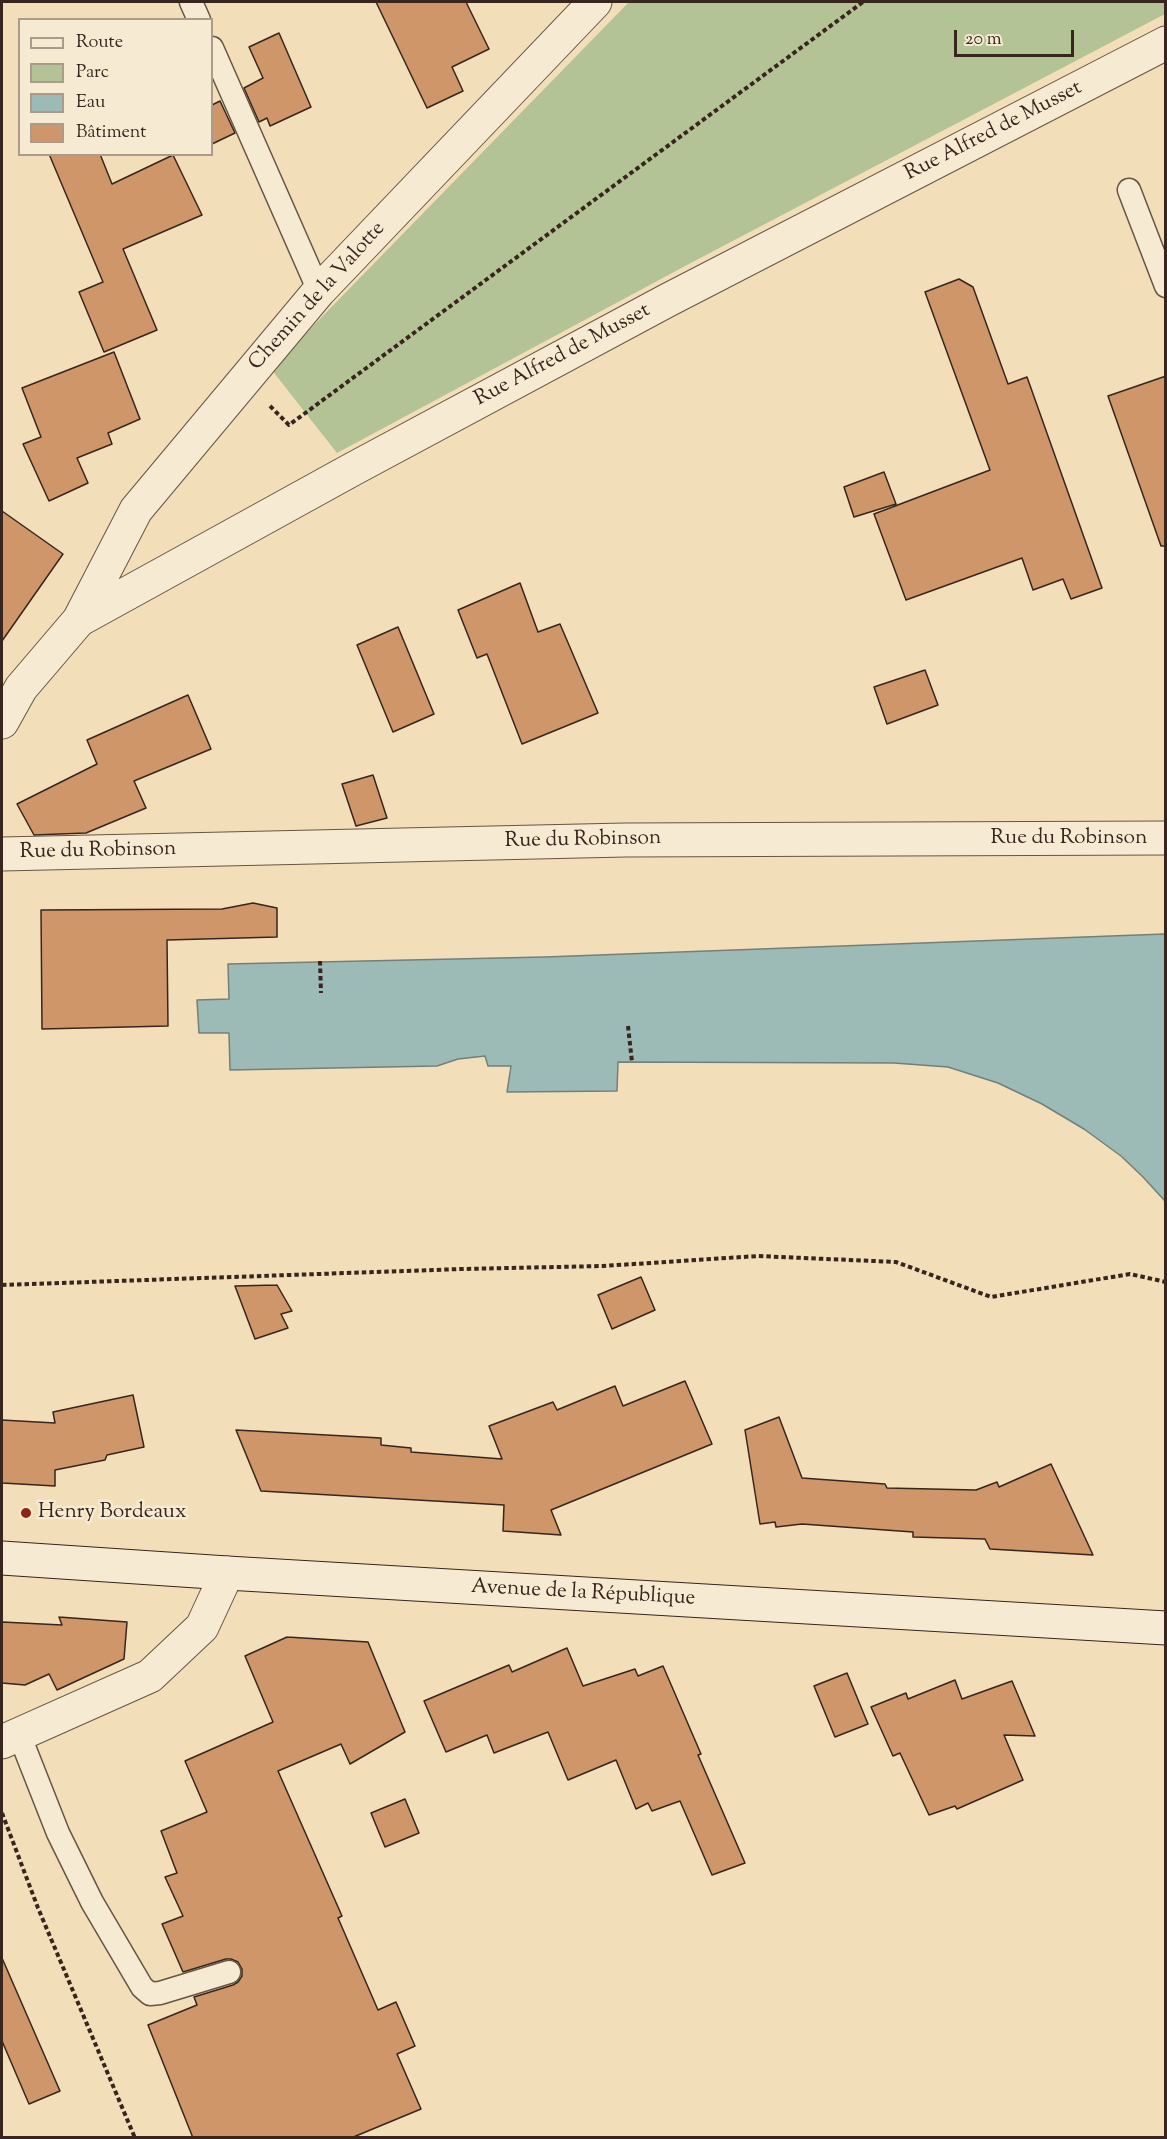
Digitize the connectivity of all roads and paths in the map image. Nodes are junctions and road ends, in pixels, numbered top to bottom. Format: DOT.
graph roads {
  1 [pos="191,2"];
  2 [pos="595,2"];
  3 [pos="863,2"];
  4 [pos="198,18"];
  5 [pos="1166,43"];
  6 [pos="213,50"];
  7 [pos="1129,190"];
  8 [pos="1166,286"];
  9 [pos="319,291"];
  10 [pos="244,381"];
  11 [pos="79,620"];
  12 [pos="2,722"];
  13 [pos="1166,838"];
  14 [pos="2,854"];
  15 [pos="320,961"];
  16 [pos="321,993"];
  17 [pos="628,1026"];
  18 [pos="632,1062"];
  19 [pos="1166,1282"];
  20 [pos="2,1285"];
  21 [pos="2,1558"];
  22 [pos="227,1573"];
  23 [pos="1166,1628"];
  24 [pos="10,1738"];
  25 [pos="2,1813"];
  26 [pos="229,1972"];
  27 [pos="135,2138"];
  1 -- 4 [label="lane"];
  2 -- 9 [label="street, Chemin de la Valotte"];
  3 -- 10 [label="path"];
  5 -- 11 [label="street, Rue Alfred de Musset"];
  6 -- 9 [label="lane"];
  7 -- 8 [label="lane"];
  9 -- 10 [label="street, Chemin de la Valotte"];
  10 -- 11 [label="street, Chemin de la Valotte"];
  11 -- 12 [label="street, Rue Alfred de Musset"];
  13 -- 14 [label="street, Rue du Robinson"];
  15 -- 16 [label="path"];
  17 -- 18 [label="path"];
  19 -- 20 [label="path"];
  21 -- 22 [label="street, Avenue de la République"];
  22 -- 23 [label="street, Avenue de la République"];
  22 -- 24 [label="street"];
  24 -- 26 [label="lane"];
  25 -- 27 [label="path"];
}
